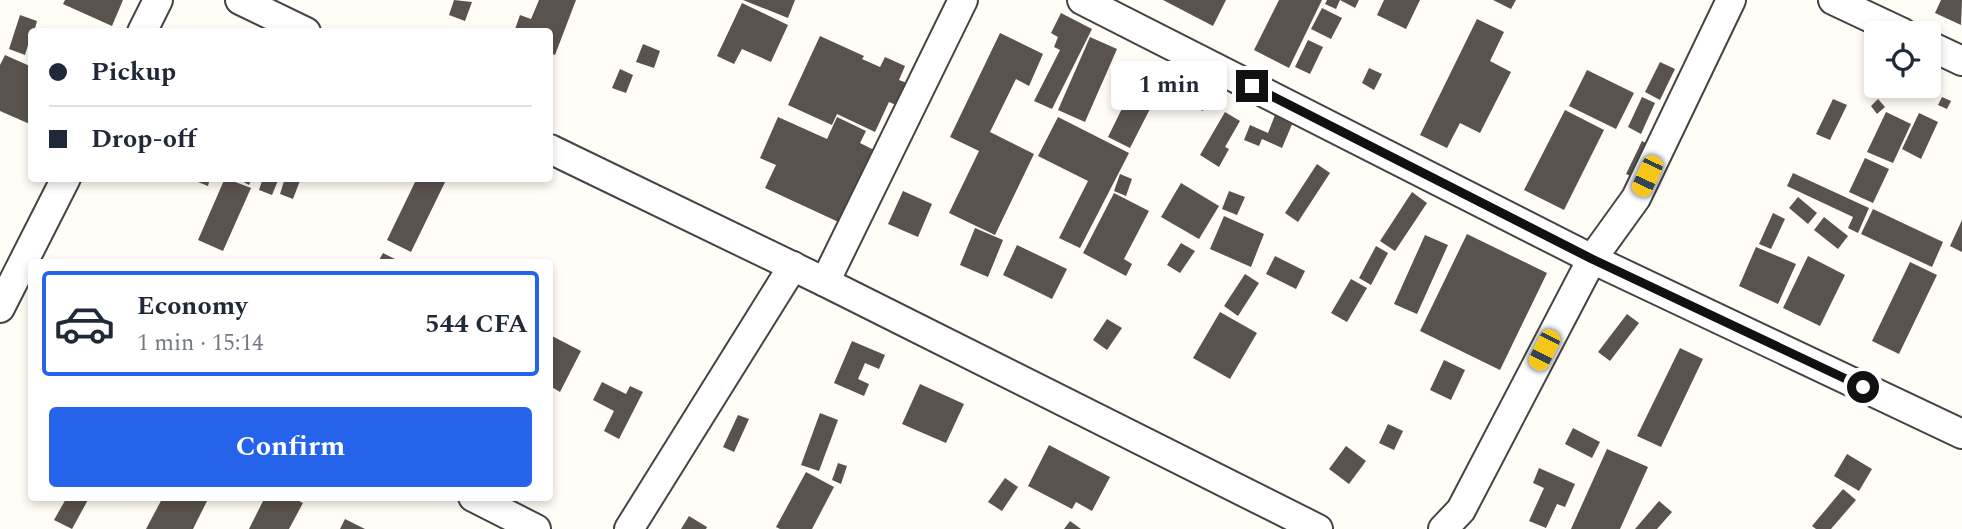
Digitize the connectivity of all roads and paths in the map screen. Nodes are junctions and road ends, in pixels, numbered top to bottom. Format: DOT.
graph roads {
  1 [pos="158,0"];
  2 [pos="240,0"];
  3 [pos="963,0"];
  4 [pos="1082,0"];
  5 [pos="1731,0"];
  6 [pos="1833,0"];
  7 [pos="1878,21"];
  8 [pos="144,28"];
  9 [pos="298,28"];
  10 [pos="1941,51"];
  11 [pos="1962,61"];
  12 [pos="553,150"];
  13 [pos="64,182"];
  14 [pos="1592,259"];
  15 [pos="793,266"];
  16 [pos="17,268"];
  17 [pos="825,282"];
  18 [pos="0,308"];
  19 [pos="1962,434"];
  20 [pos="481,501"];
  21 [pos="536,529"];
  22 [pos="628,529"];
  23 [pos="1318,529"];
  24 [pos="1443,529"];
  1 -- 8 [label="street"];
  2 -- 9 [label="street"];
  3 -- 17 [label="street"];
  4 -- 14 [label="street"];
  5 -- 14 [label="street"];
  6 -- 7 [label="street"];
  10 -- 11 [label="street"];
  12 -- 15 [label="street"];
  13 -- 16 [label="street"];
  14 -- 19 [label="street"];
  14 -- 24 [label="street"];
  15 -- 17 [label="street"];
  15 -- 22 [label="street"];
  16 -- 18 [label="street"];
  17 -- 23 [label="street"];
  20 -- 21 [label="street"];
}
